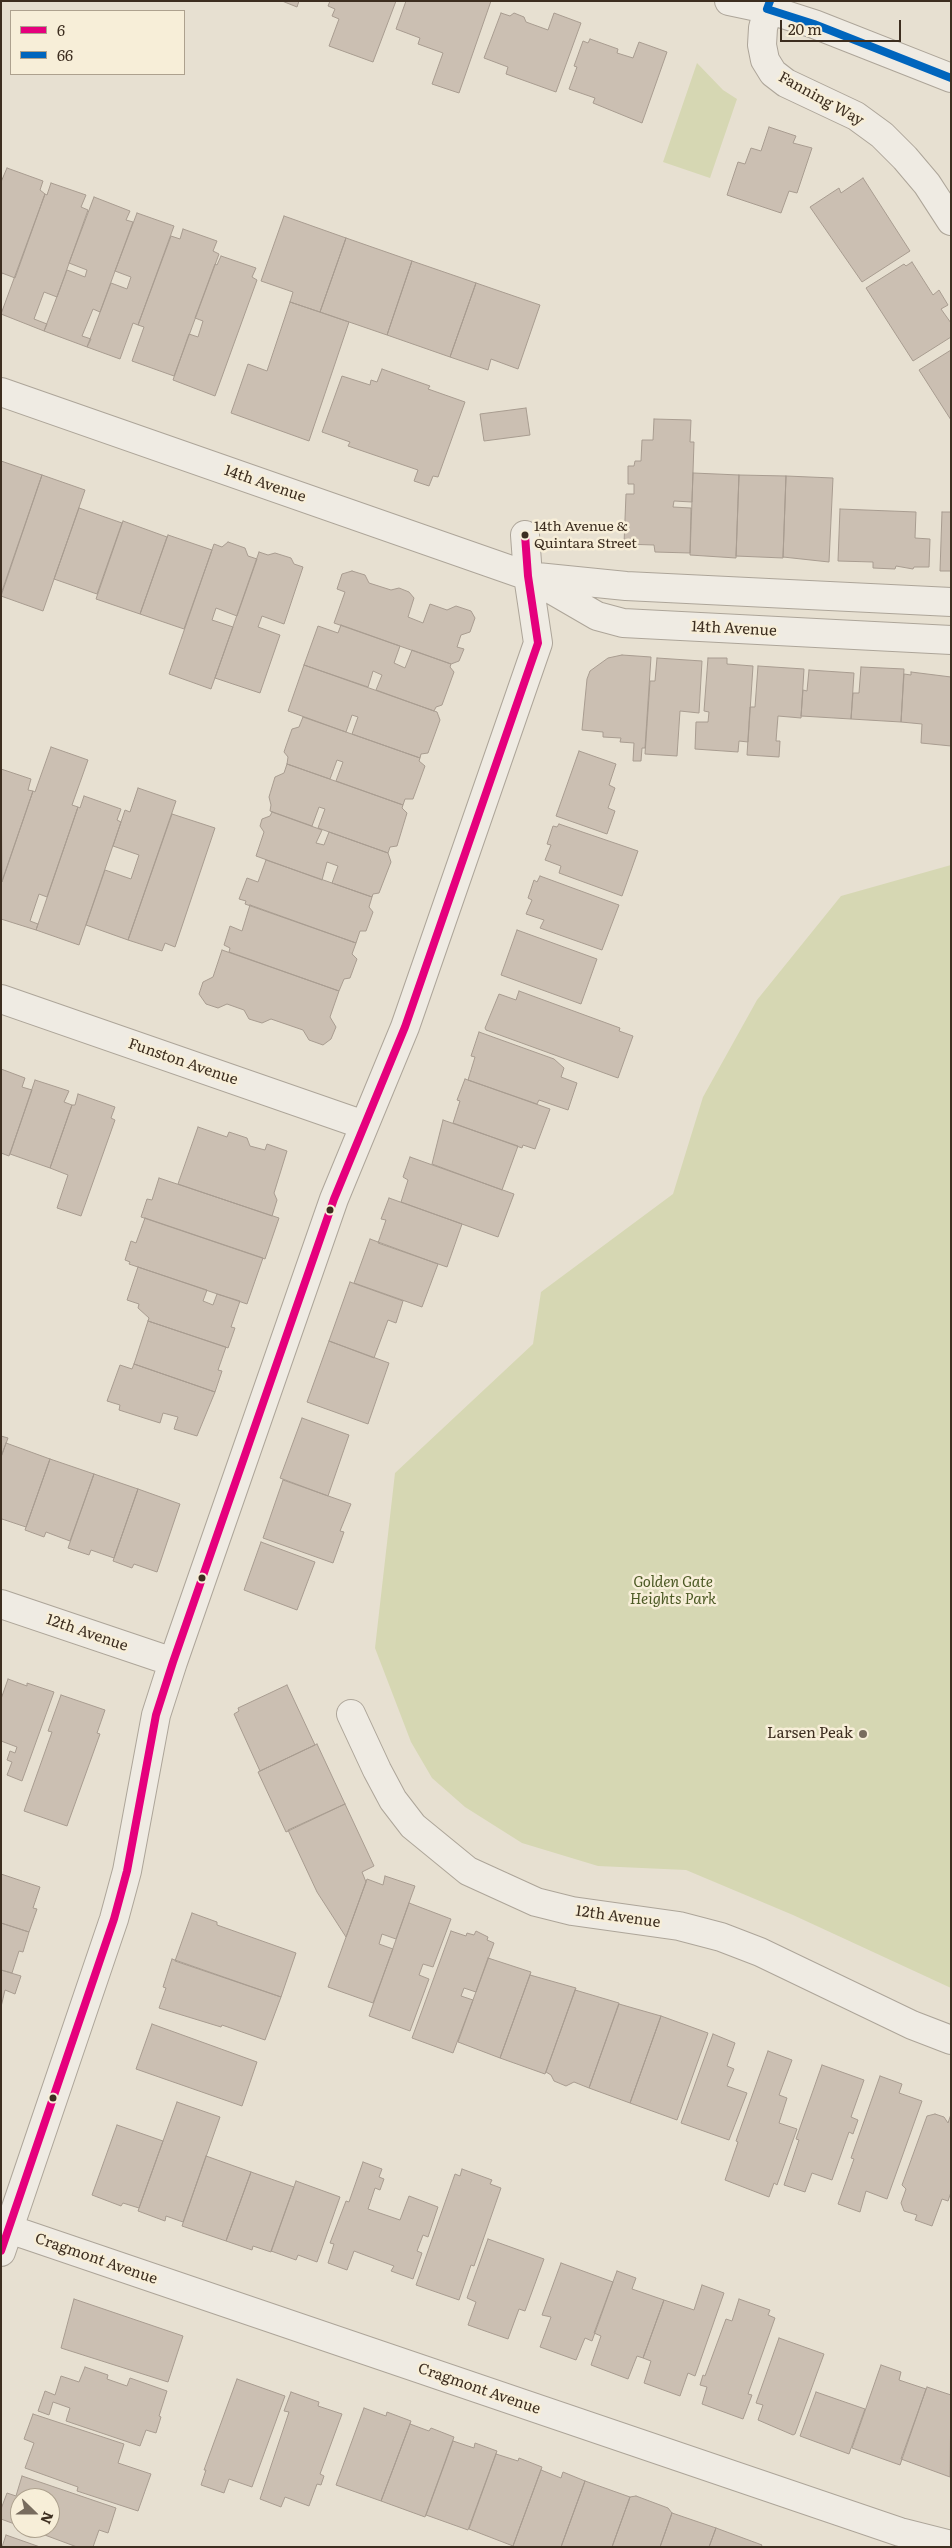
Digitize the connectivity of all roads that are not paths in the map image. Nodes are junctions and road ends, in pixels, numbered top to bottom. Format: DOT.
graph roads {
  1 [pos="729,1"];
  2 [pos="768,5"];
  3 [pos="951,78"];
  4 [pos="951,221"];
  5 [pos="1,392"];
  6 [pos="525,535"];
  7 [pos="528,576"];
  8 [pos="951,602"];
  9 [pos="951,640"];
  10 [pos="1,999"];
  11 [pos="364,1125"];
  12 [pos="1,1604"];
  13 [pos="173,1662"];
  14 [pos="350,1714"];
  15 [pos="951,2040"];
  16 [pos="5,2240"];
  17 [pos="951,2545"];
  1 -- 2 [label="street"];
  2 -- 3 [label="street"];
  2 -- 4 [label="street, Fanning Way"];
  5 -- 7 [label="street, 14th Avenue"];
  6 -- 7 [label="street"];
  7 -- 8 [label="street, 14th Avenue"];
  7 -- 9 [label="street, 14th Avenue"];
  7 -- 11 [label="street"];
  10 -- 11 [label="street, Funston Avenue"];
  11 -- 13 [label="street"];
  12 -- 13 [label="street, 12th Avenue"];
  13 -- 16 [label="street"];
  14 -- 15 [label="street, 12th Avenue"];
  16 -- 17 [label="street, Cragmont Avenue"];
}
